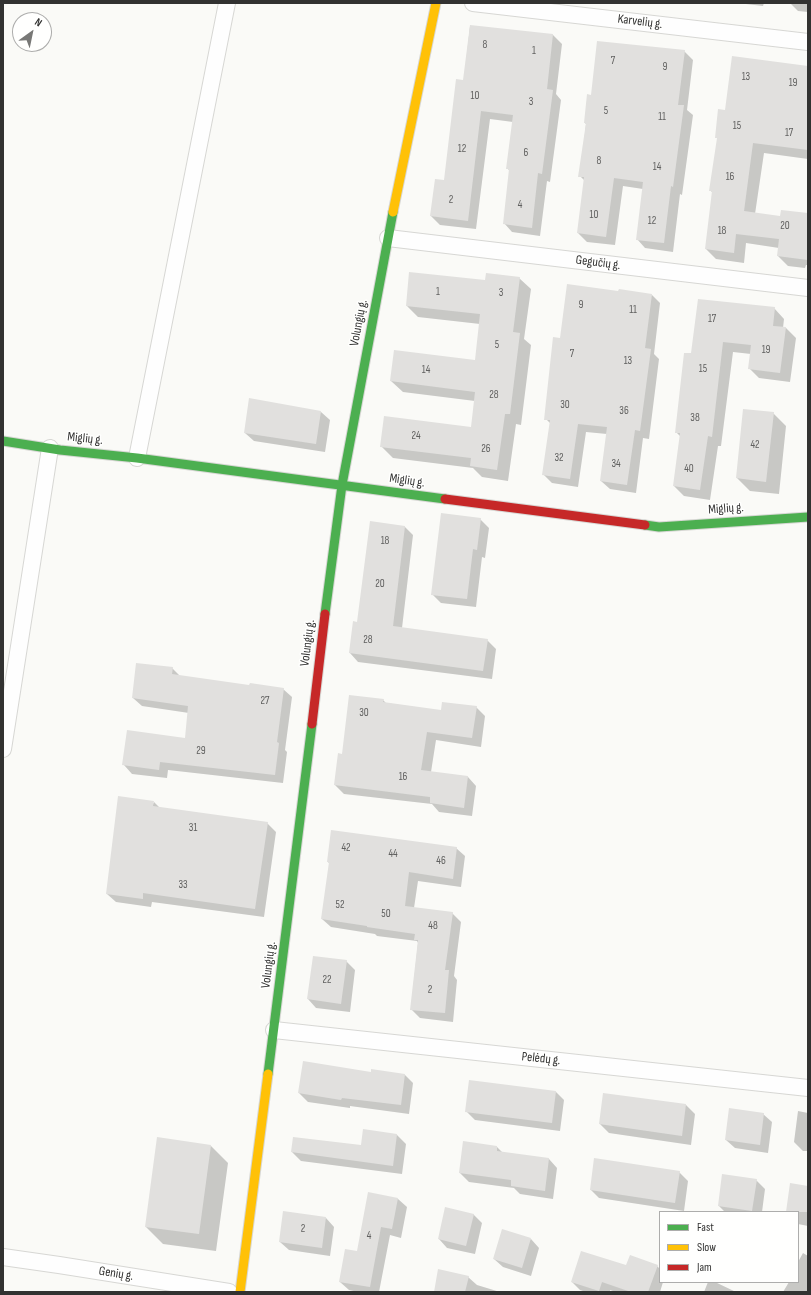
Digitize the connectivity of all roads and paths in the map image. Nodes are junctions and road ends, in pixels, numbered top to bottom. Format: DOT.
graph roads {
  1 [pos="227,3"];
  2 [pos="436,3"];
  3 [pos="473,3"];
  4 [pos="808,42"];
  5 [pos="388,238"];
  6 [pos="808,288"];
  7 [pos="3,441"];
  8 [pos="50,448"];
  9 [pos="137,458"];
  10 [pos="342,486"];
  11 [pos="808,517"];
  12 [pos="3,749"];
  13 [pos="274,1030"];
  14 [pos="808,1088"];
  15 [pos="3,1257"];
  16 [pos="229,1292"];
  17 [pos="240,1292"];
  1 -- 9 [label="street"];
  2 -- 5 [label="street, Volungių g."];
  3 -- 4 [label="street, Karvelių g."];
  5 -- 6 [label="street, Gegučių g."];
  5 -- 10 [label="street, Volungių g."];
  7 -- 8 [label="street, Miglių g."];
  8 -- 9 [label="street, Miglių g."];
  8 -- 12 [label="street"];
  9 -- 10 [label="street, Miglių g."];
  10 -- 11 [label="street, Miglių g."];
  10 -- 13 [label="street, Volungių g."];
  13 -- 14 [label="street, Pelėdų g."];
  13 -- 17 [label="street, Volungių g."];
  15 -- 16 [label="street, Genių g."];
}
